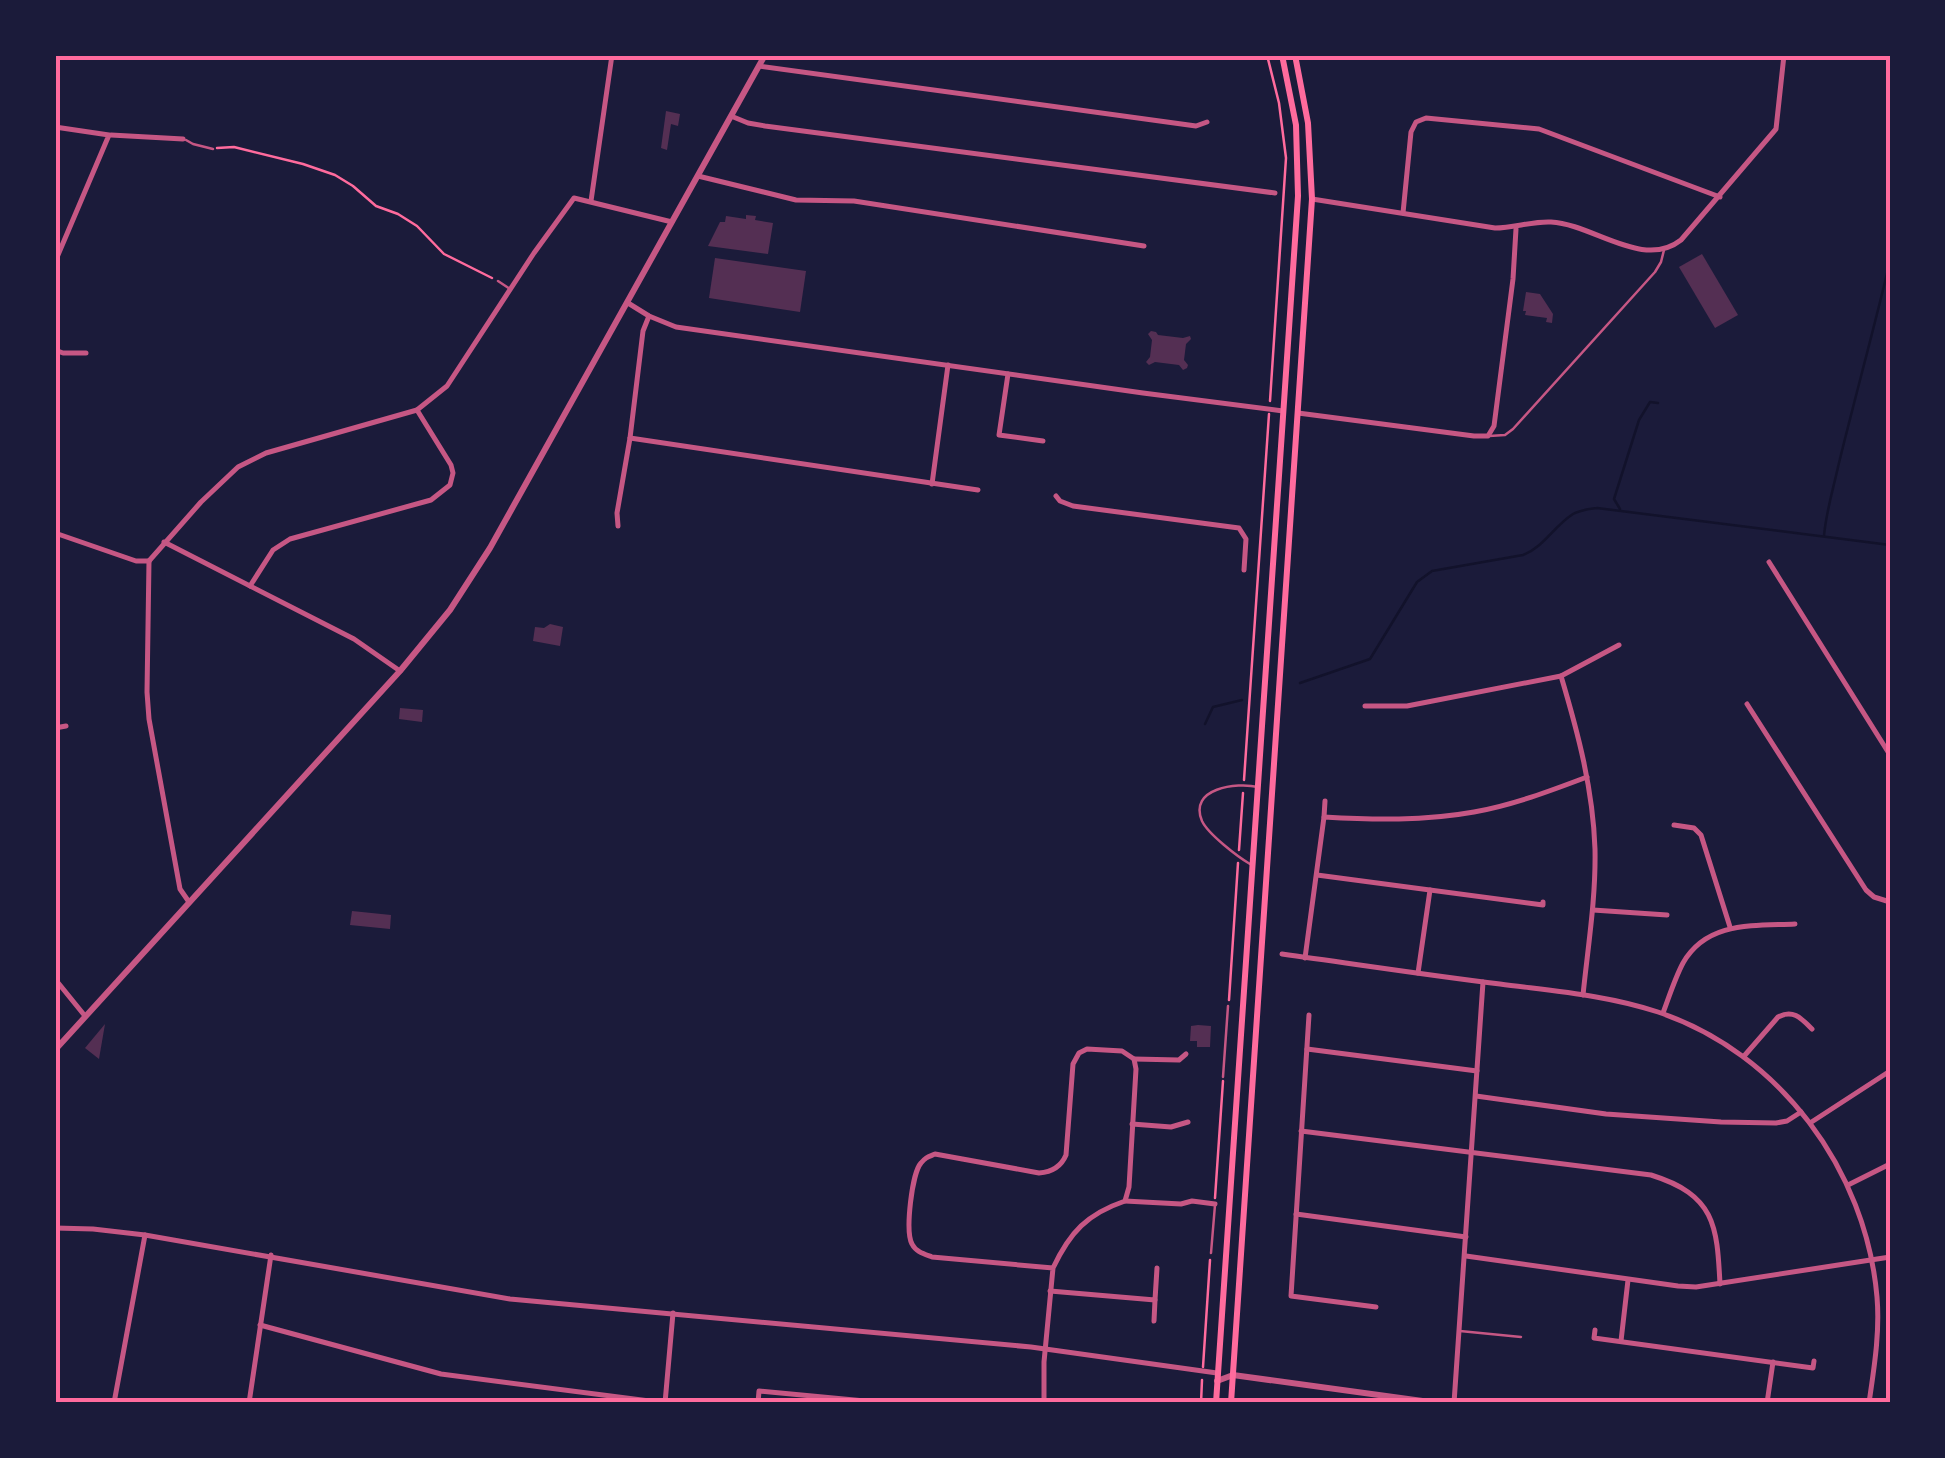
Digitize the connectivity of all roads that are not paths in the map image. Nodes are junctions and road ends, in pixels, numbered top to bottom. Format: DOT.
graph roads {
  1 [pos="612,55"];
  2 [pos="765,55"];
  3 [pos="1282,55"];
  4 [pos="1295,55"];
  5 [pos="1784,55"];
  6 [pos="759,66"];
  7 [pos="731,116"];
  8 [pos="1207,122"];
  9 [pos="55,127"];
  10 [pos="110,135"];
  11 [pos="183,138"];
  12 [pos="213,149"];
  13 [pos="697,176"];
  14 [pos="1275,193"];
  15 [pos="1720,197"];
  16 [pos="1312,200"];
  17 [pos="591,202"];
  18 [pos="1403,213"];
  19 [pos="672,222"];
  20 [pos="1516,228"];
  21 [pos="59,243"];
  22 [pos="1144,246"];
  23 [pos="1664,250"];
  24 [pos="55,262"];
  25 [pos="498,281"];
  26 [pos="512,290"];
  27 [pos="628,303"];
  28 [pos="649,316"];
  29 [pos="55,350"];
  30 [pos="86,353"];
  31 [pos="948,365"];
  32 [pos="1008,374"];
  33 [pos="418,410"];
  34 [pos="1283,411"];
  35 [pos="1298,413"];
  36 [pos="1488,436"];
  37 [pos="630,438"];
  38 [pos="1042,440"];
  39 [pos="932,484"];
  40 [pos="978,490"];
  41 [pos="1056,496"];
  42 [pos="1276,520"];
  43 [pos="1291,522"];
  44 [pos="618,526"];
  45 [pos="55,533"];
  46 [pos="164,542"];
  47 [pos="149,561"];
  48 [pos="1769,562"];
  49 [pos="1244,570"];
  50 [pos="250,586"];
  51 [pos="1619,646"];
  52 [pos="400,671"];
  53 [pos="1562,676"];
  54 [pos="1747,704"];
  55 [pos="1364,706"];
  56 [pos="66,726"];
  57 [pos="55,728"];
  58 [pos="1888,746"];
  59 [pos="1890,755"];
  60 [pos="1588,778"];
  61 [pos="1258,787"];
  62 [pos="1272,792"];
  63 [pos="1325,800"];
  64 [pos="1324,816"];
  65 [pos="1674,825"];
  66 [pos="1252,865"];
  67 [pos="1317,875"];
  68 [pos="1430,890"];
  69 [pos="189,902"];
  70 [pos="1543,902"];
  71 [pos="1890,902"];
  72 [pos="1593,910"];
  73 [pos="1667,915"];
  74 [pos="1795,924"];
  75 [pos="1730,928"];
  76 [pos="1282,954"];
  77 [pos="1305,958"];
  78 [pos="1418,973"];
  79 [pos="55,979"];
  80 [pos="1483,982"];
  81 [pos="1583,995"];
  82 [pos="1228,1006"];
  83 [pos="1662,1013"];
  84 [pos="1308,1015"];
  85 [pos="85,1016"];
  86 [pos="1812,1028"];
  87 [pos="1307,1049"];
  88 [pos="55,1050"];
  89 [pos="1186,1054"];
  90 [pos="1744,1056"];
  91 [pos="1134,1059"];
  92 [pos="1890,1070"];
  93 [pos="1477,1071"];
  94 [pos="1223,1077"];
  95 [pos="1476,1096"];
  96 [pos="1801,1112"];
  97 [pos="1188,1122"];
  98 [pos="1810,1122"];
  99 [pos="1132,1124"];
  100 [pos="1301,1131"];
  101 [pos="1473,1152"];
  102 [pos="1890,1164"];
  103 [pos="1848,1185"];
  104 [pos="1126,1201"];
  105 [pos="1215,1204"];
  106 [pos="1296,1214"];
  107 [pos="55,1228"];
  108 [pos="146,1235"];
  109 [pos="1467,1237"];
  110 [pos="1211,1254"];
  111 [pos="271,1255"];
  112 [pos="1466,1256"];
  113 [pos="1890,1257"];
  114 [pos="1872,1260"];
  115 [pos="1224,1265"];
  116 [pos="1240,1266"];
  117 [pos="1053,1268"];
  118 [pos="1157,1268"];
  119 [pos="1628,1280"];
  120 [pos="1720,1284"];
  121 [pos="1050,1291"];
  122 [pos="1154,1300"];
  123 [pos="1376,1308"];
  124 [pos="673,1312"];
  125 [pos="1154,1321"];
  126 [pos="260,1325"];
  127 [pos="1595,1330"];
  128 [pos="1460,1331"];
  129 [pos="1521,1337"];
  130 [pos="1620,1342"];
  131 [pos="1045,1349"];
  132 [pos="1814,1361"];
  133 [pos="1773,1362"];
  134 [pos="1233,1375"];
  135 [pos="1217,1377"];
  136 [pos="114,1403"];
  137 [pos="249,1403"];
  138 [pos="665,1403"];
  139 [pos="758,1403"];
  140 [pos="886,1403"];
  141 [pos="1044,1403"];
  142 [pos="1216,1403"];
  143 [pos="1231,1403"];
  144 [pos="1437,1403"];
  145 [pos="1454,1403"];
  146 [pos="1767,1403"];
  147 [pos="1869,1403"];
  1 -- 17 [label="street"];
  2 -- 6 [label="street"];
  3 -- 34 [label="main road"];
  4 -- 16 [label="main road"];
  5 -- 15 [label="street"];
  6 -- 7 [label="street"];
  6 -- 8 [label="street"];
  7 -- 13 [label="street"];
  7 -- 14 [label="street"];
  9 -- 10 [label="street"];
  10 -- 11 [label="street"];
  10 -- 21 [label="street"];
  11 -- 12 [label="lane"];
  13 -- 19 [label="street"];
  13 -- 22 [label="street"];
  15 -- 18 [label="street"];
  15 -- 23 [label="street"];
  16 -- 18 [label="street"];
  16 -- 35 [label="main road"];
  17 -- 19 [label="street"];
  17 -- 26 [label="street"];
  18 -- 20 [label="street"];
  19 -- 27 [label="street"];
  20 -- 23 [label="street"];
  20 -- 36 [label="street"];
  21 -- 24 [label="street"];
  23 -- 36 [label="lane"];
  25 -- 26 [label="lane"];
  26 -- 33 [label="street"];
  27 -- 28 [label="street"];
  27 -- 52 [label="street"];
  28 -- 31 [label="street"];
  28 -- 37 [label="street"];
  29 -- 30 [label="street"];
  31 -- 32 [label="street"];
  31 -- 39 [label="street"];
  32 -- 34 [label="street"];
  32 -- 38 [label="street"];
  33 -- 46 [label="street"];
  33 -- 50 [label="street"];
  34 -- 42 [label="main road"];
  35 -- 36 [label="street"];
  35 -- 43 [label="main road"];
  37 -- 39 [label="street"];
  37 -- 44 [label="street"];
  39 -- 40 [label="street"];
  41 -- 49 [label="street"];
  42 -- 43 [label="main road"];
  42 -- 61 [label="main road"];
  43 -- 62 [label="main road"];
  45 -- 47 [label="street"];
  46 -- 47 [label="street"];
  46 -- 50 [label="street"];
  47 -- 69 [label="street"];
  48 -- 58 [label="street"];
  50 -- 52 [label="street"];
  51 -- 53 [label="street"];
  52 -- 69 [label="street"];
  53 -- 55 [label="street"];
  53 -- 60 [label="street"];
  54 -- 71 [label="street"];
  56 -- 57 [label="street"];
  58 -- 59 [label="street"];
  60 -- 64 [label="street"];
  60 -- 72 [label="street"];
  61 -- 62 [label="main road"];
  61 -- 66 [label="main road"];
  61 -- 66 [label="lane"];
  62 -- 116 [label="main road"];
  63 -- 64 [label="street"];
  64 -- 67 [label="street"];
  65 -- 75 [label="street"];
  66 -- 115 [label="main road"];
  67 -- 68 [label="street"];
  67 -- 77 [label="street"];
  68 -- 70 [label="street"];
  68 -- 78 [label="street"];
  69 -- 85 [label="street"];
  72 -- 73 [label="street"];
  72 -- 81 [label="street"];
  74 -- 75 [label="street"];
  75 -- 83 [label="street"];
  76 -- 77 [label="street"];
  77 -- 78 [label="street"];
  78 -- 80 [label="street"];
  79 -- 85 [label="street"];
  80 -- 81 [label="street"];
  80 -- 93 [label="street"];
  81 -- 83 [label="street"];
  82 -- 94 [label="lane"];
  83 -- 90 [label="street"];
  84 -- 87 [label="street"];
  85 -- 88 [label="street"];
  86 -- 90 [label="street"];
  87 -- 93 [label="street"];
  87 -- 100 [label="street"];
  89 -- 91 [label="street"];
  90 -- 96 [label="street"];
  91 -- 99 [label="street"];
  91 -- 117 [label="street"];
  92 -- 98 [label="street"];
  93 -- 95 [label="street"];
  95 -- 96 [label="street"];
  95 -- 101 [label="street"];
  96 -- 98 [label="street"];
  97 -- 99 [label="street"];
  98 -- 103 [label="street"];
  99 -- 104 [label="street"];
  100 -- 101 [label="street"];
  100 -- 106 [label="street"];
  101 -- 109 [label="street"];
  101 -- 120 [label="street"];
  102 -- 103 [label="street"];
  103 -- 114 [label="street"];
  104 -- 105 [label="street"];
  104 -- 117 [label="street"];
  105 -- 110 [label="lane"];
  106 -- 109 [label="street"];
  106 -- 123 [label="street"];
  107 -- 108 [label="street"];
  108 -- 111 [label="street"];
  108 -- 136 [label="street"];
  109 -- 112 [label="street"];
  111 -- 124 [label="street"];
  111 -- 126 [label="street"];
  112 -- 119 [label="street"];
  112 -- 128 [label="street"];
  113 -- 114 [label="street"];
  114 -- 120 [label="street"];
  114 -- 147 [label="street"];
  115 -- 116 [label="main road"];
  115 -- 135 [label="main road"];
  116 -- 134 [label="main road"];
  117 -- 121 [label="street"];
  118 -- 122 [label="street"];
  119 -- 120 [label="street"];
  119 -- 130 [label="street"];
  121 -- 122 [label="street"];
  121 -- 131 [label="street"];
  122 -- 125 [label="street"];
  124 -- 131 [label="street"];
  124 -- 138 [label="street"];
  126 -- 137 [label="street"];
  126 -- 138 [label="street"];
  127 -- 130 [label="street"];
  128 -- 129 [label="lane"];
  128 -- 145 [label="street"];
  130 -- 133 [label="street"];
  131 -- 135 [label="street"];
  131 -- 141 [label="street"];
  132 -- 133 [label="street"];
  133 -- 146 [label="street"];
  134 -- 135 [label="street"];
  134 -- 143 [label="main road"];
  134 -- 144 [label="street"];
  135 -- 142 [label="main road"];
  139 -- 140 [label="street"];
}
